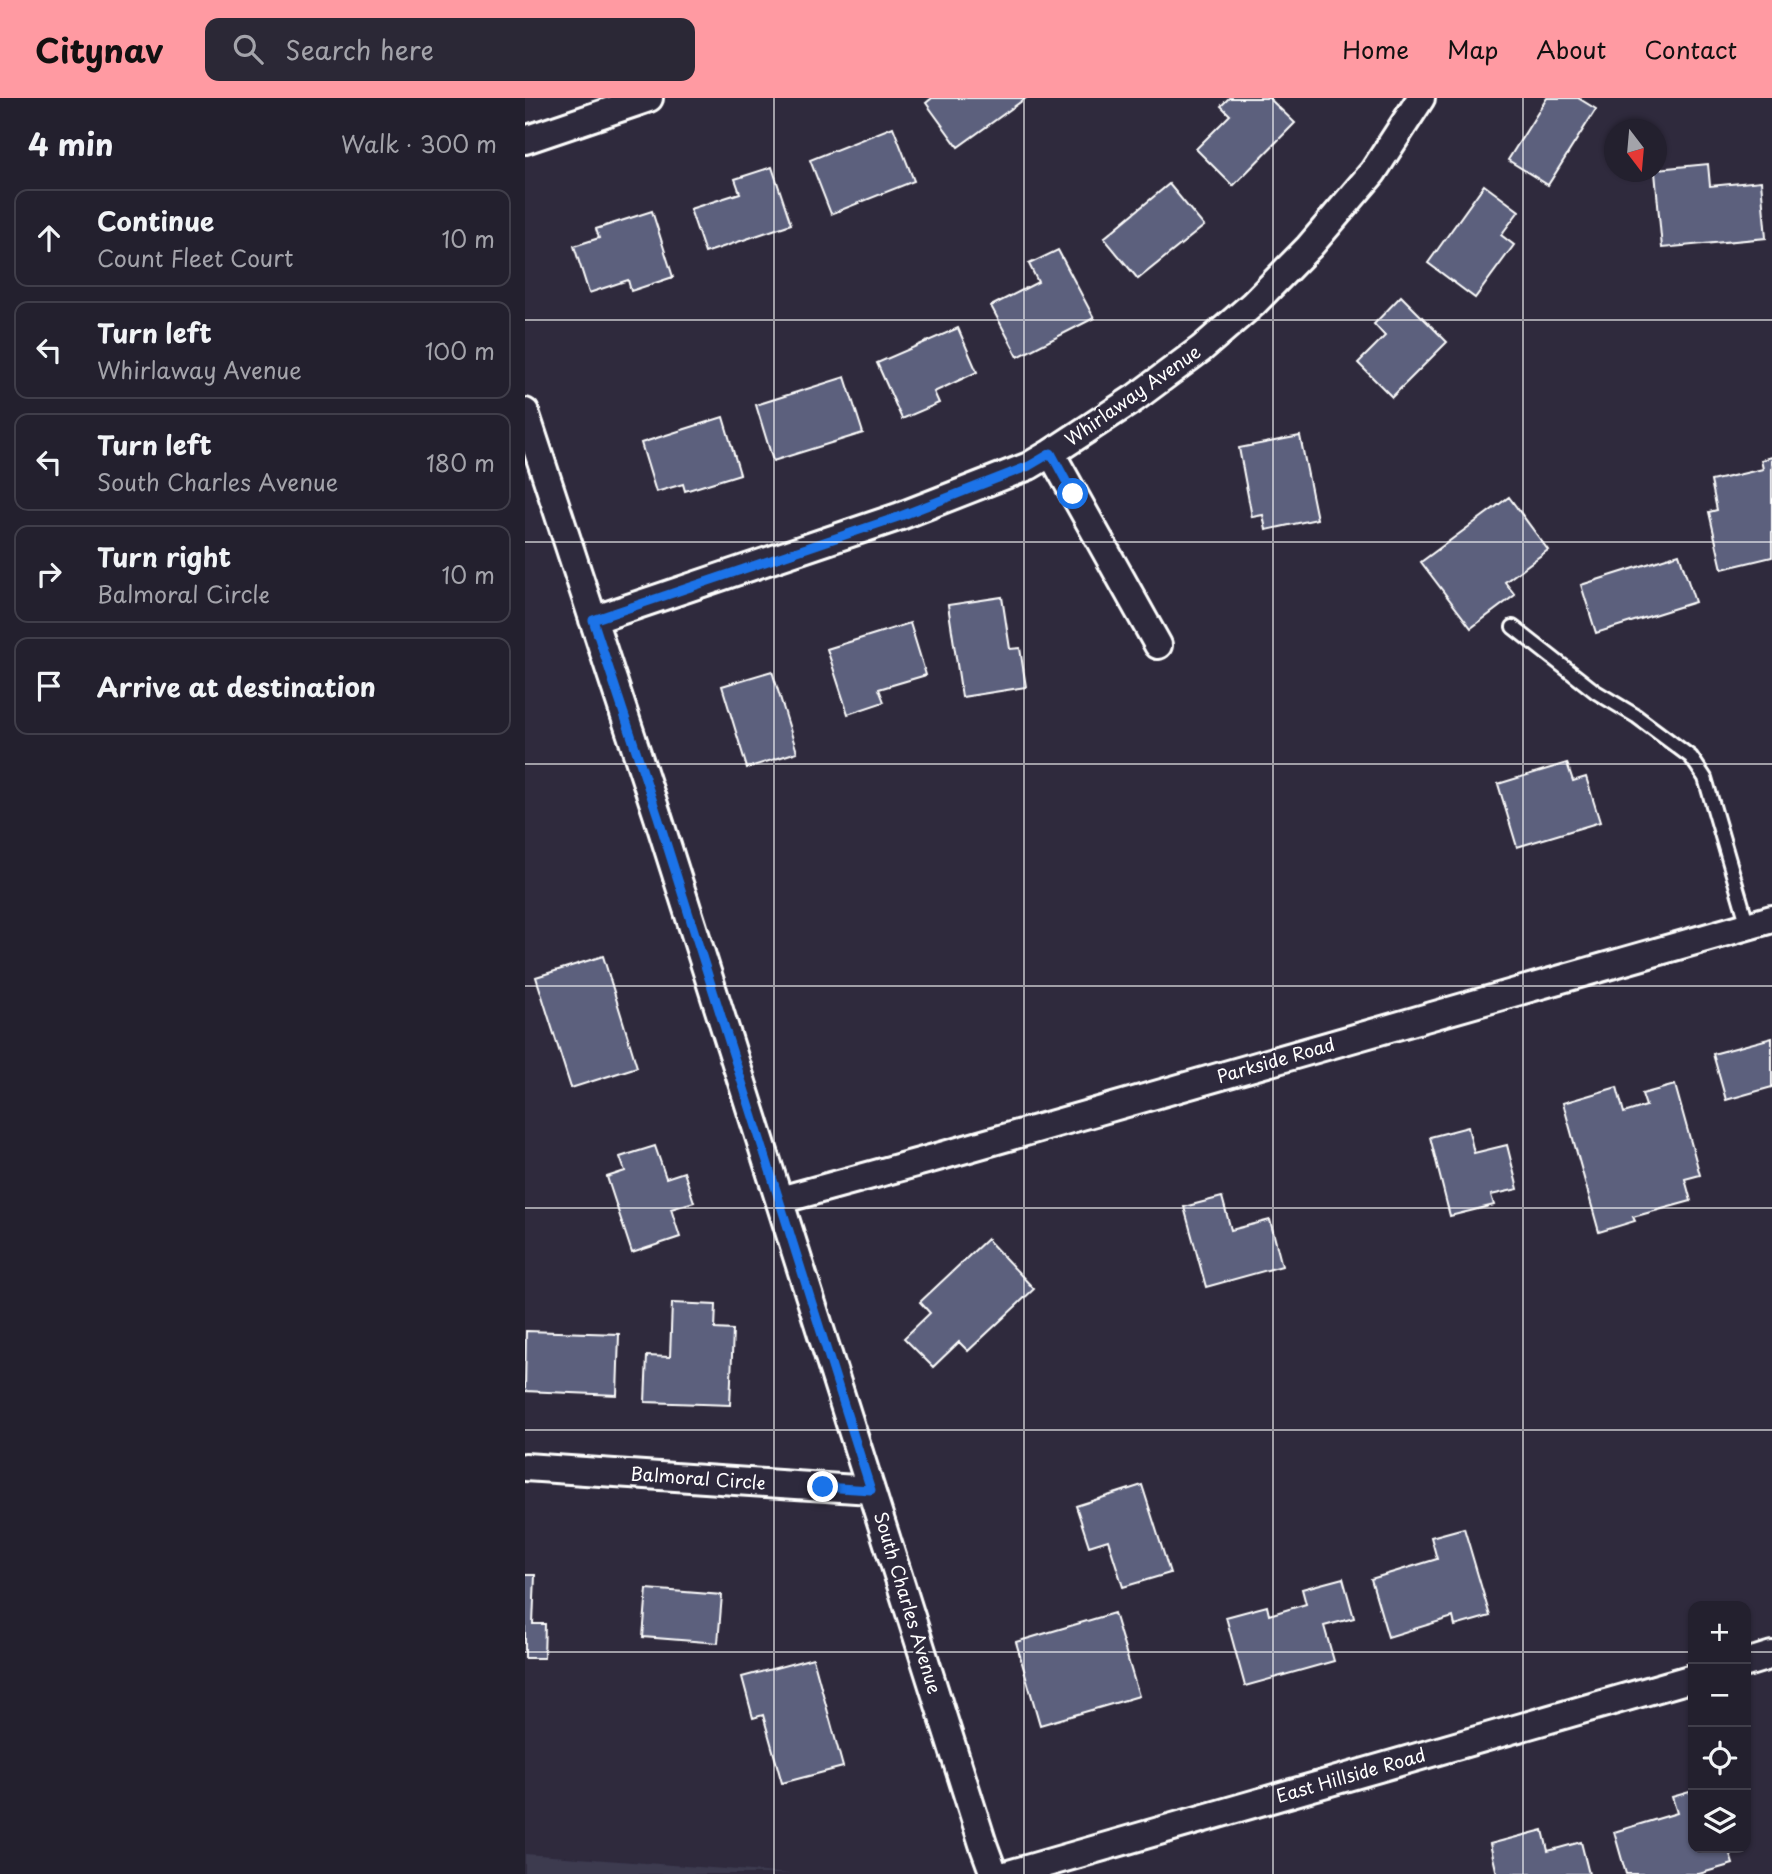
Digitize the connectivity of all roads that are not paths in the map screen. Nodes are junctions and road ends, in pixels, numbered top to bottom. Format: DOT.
graph roads {
  1 [pos="649,98"];
  2 [pos="1422,98"];
  3 [pos="525,139"];
  4 [pos="525,412"];
  5 [pos="1051,453"];
  6 [pos="593,620"];
  7 [pos="1513,627"];
  8 [pos="1158,645"];
  9 [pos="1760,923"];
  10 [pos="780,1200"];
  11 [pos="525,1467"];
  12 [pos="871,1490"];
  13 [pos="1772,1655"];
  14 [pos="1751,1661"];
  15 [pos="1688,1679"];
  16 [pos="994,1874"];
  17 [pos="1009,1874"];
  1 -- 3 [label="street"];
  2 -- 5 [label="street, Whirlaway Avenue"];
  4 -- 6 [label="street, South Charles Avenue"];
  5 -- 6 [label="street, Whirlaway Avenue"];
  5 -- 8 [label="street"];
  6 -- 10 [label="street, South Charles Avenue"];
  7 -- 9 [label="lane"];
  9 -- 10 [label="street, Parkside Road"];
  10 -- 12 [label="street, South Charles Avenue"];
  11 -- 12 [label="street, Balmoral Circle"];
  12 -- 16 [label="street, South Charles Avenue"];
  13 -- 14 [label="street"];
  15 -- 17 [label="street, East Hillside Road"];
}
